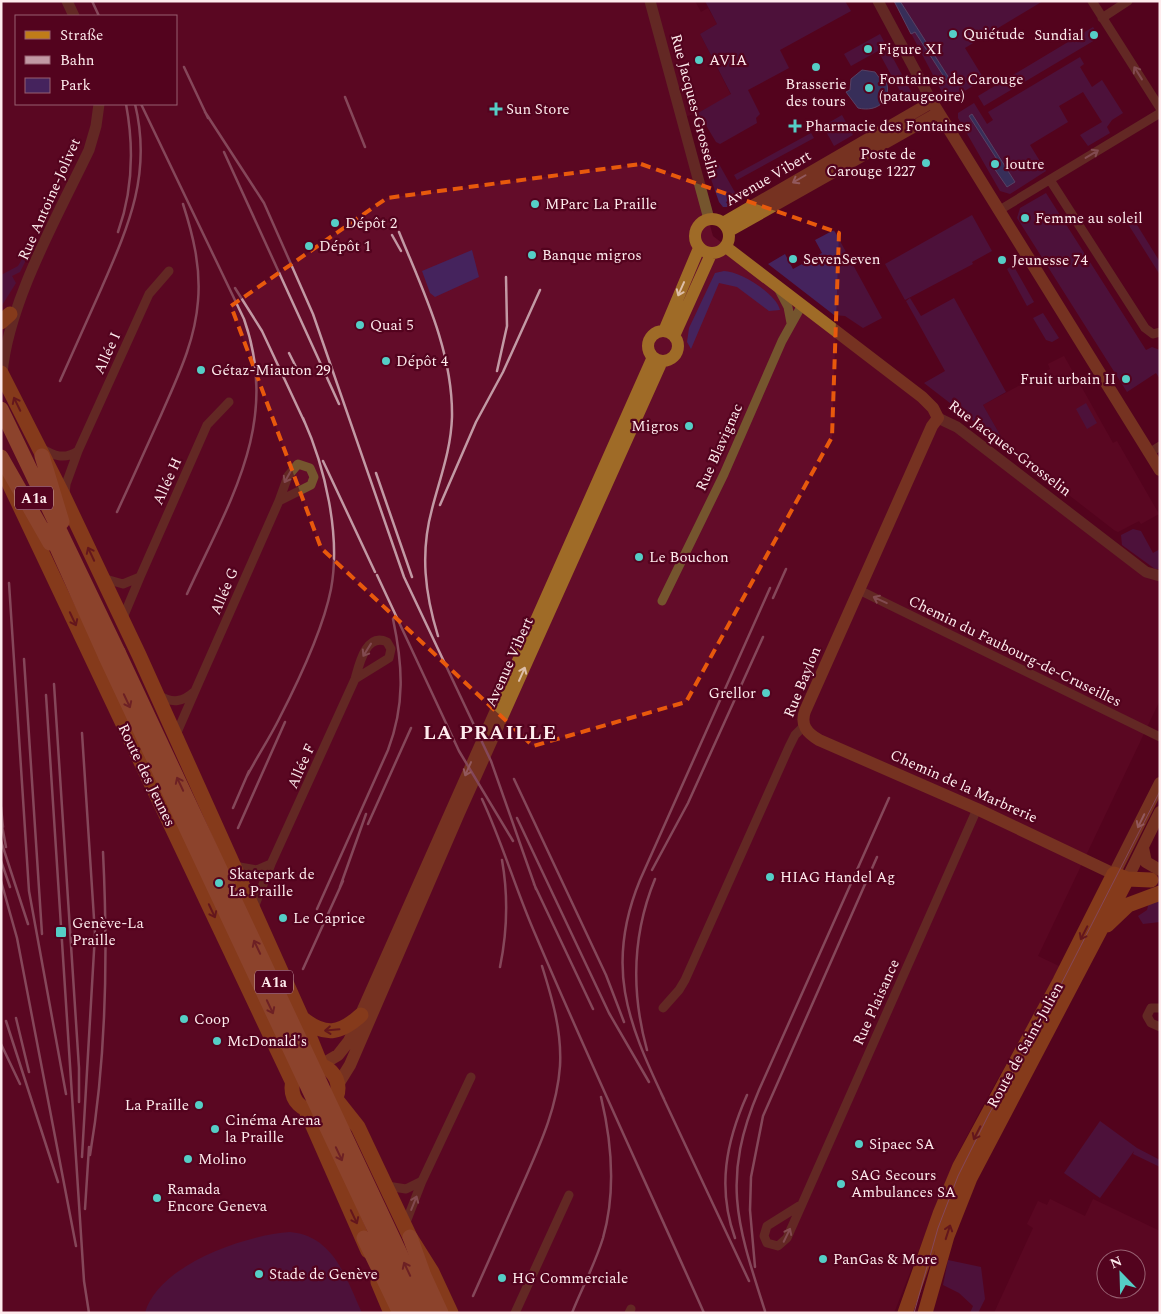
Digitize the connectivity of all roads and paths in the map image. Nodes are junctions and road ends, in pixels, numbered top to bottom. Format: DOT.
graph roads {
  1 [pos="67,1"];
  2 [pos="650,1"];
  3 [pos="878,1"];
  4 [pos="1092,1"];
  5 [pos="1128,1"];
  6 [pos="74,15"];
  7 [pos="1102,18"];
  8 [pos="99,105"];
  9 [pos="935,108"];
  10 [pos="1160,108"];
  11 [pos="1160,113"];
  12 [pos="1050,180"];
  13 [pos="998,211"];
  14 [pos="709,219"];
  15 [pos="726,227"];
  16 [pos="726,247"];
  17 [pos="705,251"];
  18 [pos="169,271"];
  19 [pos="777,287"];
  20 [pos="802,305"];
  21 [pos="8,314"];
  22 [pos="791,323"];
  23 [pos="1160,332"];
  24 [pos="669,334"];
  25 [pos="658,359"];
  26 [pos="2,373"];
  27 [pos="228,402"];
  28 [pos="1,409"];
  29 [pos="938,418"];
  30 [pos="1,429"];
  31 [pos="39,450"];
  32 [pos="78,450"];
  33 [pos="1154,450"];
  34 [pos="1,457"];
  35 [pos="1,466"];
  36 [pos="1160,470"];
  37 [pos="64,497"];
  38 [pos="279,501"];
  39 [pos="68,562"];
  40 [pos="1160,576"];
  41 [pos="140,577"];
  42 [pos="102,578"];
  43 [pos="859,590"];
  44 [pos="662,602"];
  45 [pos="122,620"];
  46 [pos="112,654"];
  47 [pos="355,679"];
  48 [pos="195,691"];
  49 [pos="156,694"];
  50 [pos="804,726"];
  51 [pos="1160,737"];
  52 [pos="175,738"];
  53 [pos="191,771"];
  54 [pos="1160,782"];
  55 [pos="154,793"];
  56 [pos="977,809"];
  57 [pos="1160,812"];
  58 [pos="1143,848"];
  59 [pos="232,861"];
  60 [pos="271,864"];
  61 [pos="191,867"];
  62 [pos="1123,881"];
  63 [pos="1157,883"];
  64 [pos="253,910"];
  65 [pos="1097,938"];
  66 [pos="663,1008"];
  67 [pos="1160,1008"];
  68 [pos="361,1015"];
  69 [pos="302,1018"];
  70 [pos="1160,1027"];
  71 [pos="321,1065"];
  72 [pos="471,1077"];
  73 [pos="293,1083"];
  74 [pos="336,1092"];
  75 [pos="305,1108"];
  76 [pos="422,1181"];
  77 [pos="387,1186"];
  78 [pos="569,1195"];
  79 [pos="799,1206"];
  80 [pos="407,1231"];
  81 [pos="364,1238"];
  82 [pos="391,1313"];
  83 [pos="400,1313"];
  84 [pos="414,1313"];
  85 [pos="428,1313"];
  86 [pos="441,1313"];
  87 [pos="451,1313"];
  88 [pos="515,1313"];
  89 [pos="905,1313"];
  90 [pos="925,1313"];
  1 -- 6 [label="street"];
  2 -- 14 [label="street, Rue Jacques-Grosselin"];
  3 -- 9 [label="street"];
  4 -- 7 [label="street"];
  5 -- 7 [label="street"];
  10 -- 7 [label="street, one-way"];
  8 -- 21 [label="street, Rue Antoine-Jolivet"];
  9 -- 13 [label="main road"];
  9 -- 15 [label="main road, Avenue Vibert"];
  12 -- 11 [label="street, one-way"];
  12 -- 13 [label="street"];
  12 -- 23 [label="street"];
  13 -- 33 [label="main road"];
  14 -- 15 [label="main road"];
  14 -- 17 [label="main road"];
  15 -- 16 [label="main road"];
  16 -- 17 [label="main road"];
  16 -- 19 [label="main road, Rue Jacques-Grosselin"];
  17 -- 24 [label="main road, Avenue Vibert"];
  18 -- 32 [label="street, Allée I"];
  19 -- 20 [label="main road, Rue Jacques-Grosselin"];
  19 -- 22 [label="street"];
  20 -- 22 [label="street, Rue Blavignac"];
  20 -- 29 [label="main road, Rue Jacques-Grosselin"];
  21 -- 26 [label="street, Rue Antoine-Jolivet"];
  22 -- 44 [label="street, Rue Blavignac"];
  24 -- 25 [label="main road, Avenue Vibert"];
  24 -- 25 [label="main road, Avenue Vibert"];
  25 -- 68 [label="main road, Avenue Vibert, one-way"];
  74 -- 25 [label="main road, Avenue Vibert, one-way"];
  31 -- 26 [label="main road, one-way"];
  27 -- 41 [label="street, Allée H"];
  28 -- 39 [label="highway"];
  29 -- 40 [label="street, Rue Jacques-Grosselin"];
  29 -- 43 [label="main road, Rue Baylon"];
  30 -- 39 [label="highway, A1a"];
  31 -- 32 [label="street"];
  31 -- 37 [label="main road"];
  31 -- 39 [label="highway"];
  32 -- 37 [label="street"];
  33 -- 36 [label="main road"];
  34 -- 39 [label="highway, A1a"];
  35 -- 55 [label="main road, Route des Jeunes, one-way"];
  42 -- 37 [label="main road, one-way"];
  38 -- 38 [label="street, one-way"];
  38 -- 48 [label="street, Allée G"];
  39 -- 46 [label="highway, A1a"];
  41 -- 42 [label="street"];
  41 -- 45 [label="street"];
  42 -- 45 [label="main road"];
  43 -- 50 [label="main road, Rue Baylon"];
  51 -- 43 [label="street, Chemin du Faubourg-de-Cruseilles, one-way"];
  45 -- 49 [label="main road"];
  46 -- 84 [label="highway, A1a, one-way, bridge"];
  85 -- 46 [label="highway, A1a, one-way, bridge"];
  47 -- 47 [label="street, one-way"];
  47 -- 60 [label="street, Allée F"];
  48 -- 49 [label="street"];
  48 -- 52 [label="street"];
  49 -- 52 [label="main road"];
  50 -- 56 [label="main road, Chemin de la Marbrerie"];
  50 -- 66 [label="street, Rue Baylon"];
  52 -- 53 [label="main road"];
  53 -- 55 [label="main road"];
  53 -- 59 [label="main road"];
  54 -- 62 [label="main road, Route de Saint-Julien, one-way"];
  55 -- 61 [label="main road, Route des Jeunes"];
  56 -- 62 [label="main road, Chemin de la Marbrerie"];
  56 -- 79 [label="street, Rue Plaisance"];
  57 -- 58 [label="main road, Route de Saint-Julien"];
  58 -- 62 [label="main road, Route de Saint-Julien"];
  58 -- 63 [label="main road"];
  59 -- 60 [label="street"];
  59 -- 61 [label="main road"];
  59 -- 64 [label="main road"];
  60 -- 64 [label="street"];
  61 -- 73 [label="main road, Route des Jeunes, one-way"];
  62 -- 63 [label="main road"];
  62 -- 65 [label="main road, Route de Saint-Julien"];
  62 -- 89 [label="main road, Route de Saint-Julien, one-way"];
  63 -- 65 [label="main road"];
  64 -- 69 [label="main road"];
  90 -- 65 [label="main road, Route de Saint-Julien, one-way"];
  67 -- 70 [label="street"];
  68 -- 69 [label="main road, one-way"];
  68 -- 71 [label="main road, Avenue Vibert"];
  69 -- 71 [label="main road"];
  71 -- 73 [label="main road"];
  71 -- 74 [label="main road"];
  72 -- 76 [label="street"];
  73 -- 75 [label="main road"];
  74 -- 75 [label="main road"];
  74 -- 77 [label="main road"];
  75 -- 81 [label="main road, one-way"];
  76 -- 77 [label="street"];
  80 -- 76 [label="street, one-way"];
  77 -- 80 [label="main road"];
  78 -- 88 [label="street"];
  79 -- 79 [label="street, Rue Plaisance, one-way"];
  80 -- 86 [label="highway"];
  80 -- 87 [label="main road"];
  81 -- 82 [label="main road"];
  81 -- 83 [label="highway"];
}
